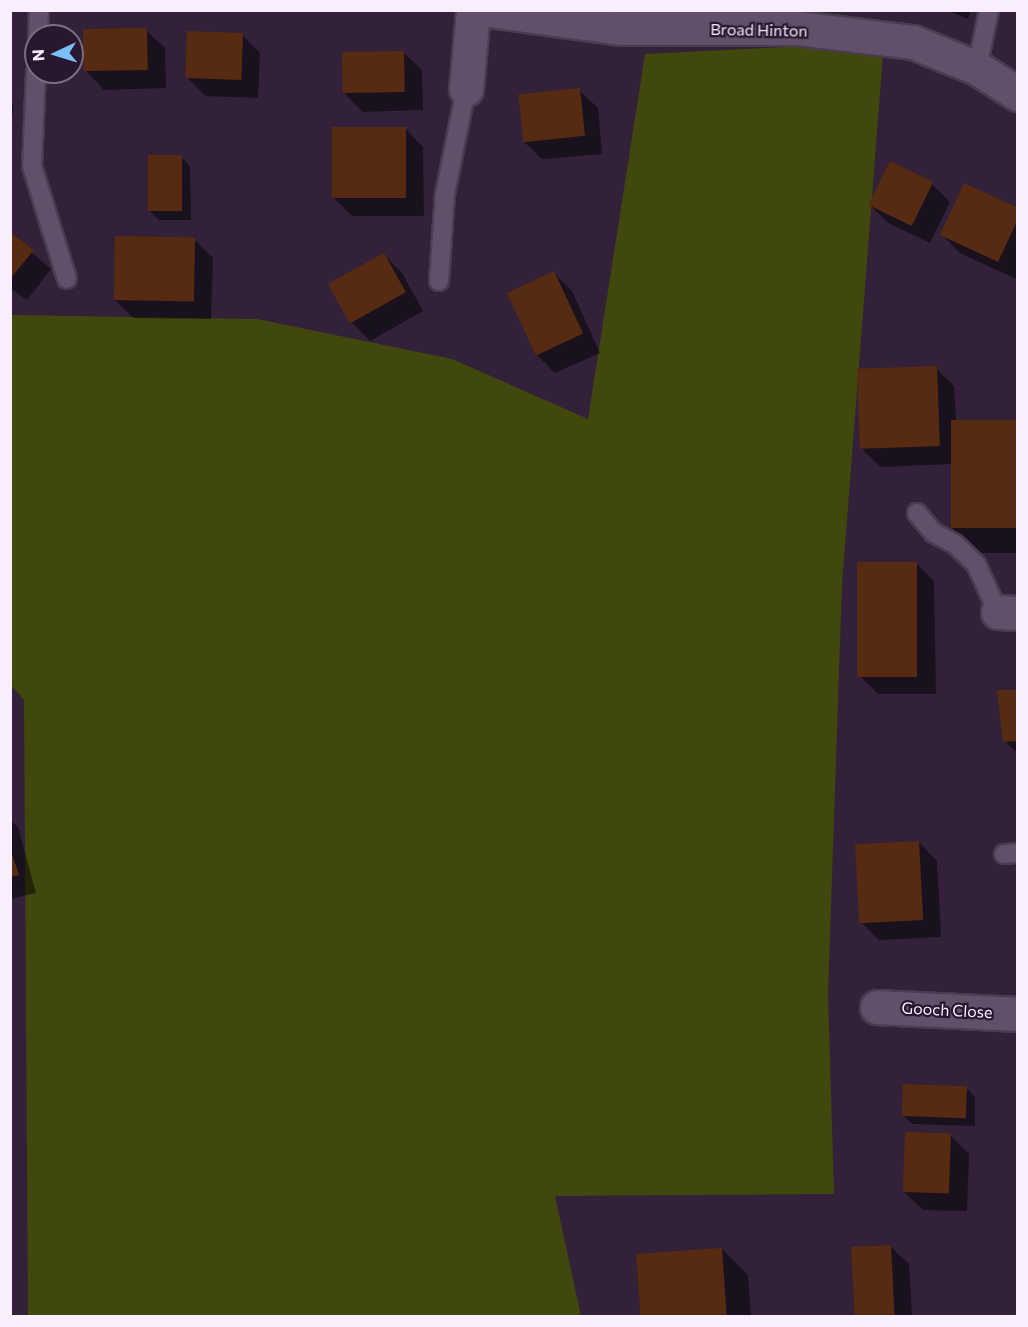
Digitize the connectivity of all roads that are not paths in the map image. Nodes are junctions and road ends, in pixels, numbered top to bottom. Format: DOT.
graph roads {
  1 [pos="473,10"];
  2 [pos="488,10"];
  3 [pos="989,10"];
  4 [pos="977,68"];
  5 [pos="35,84"];
  6 [pos="466,89"];
  7 [pos="1017,94"];
  8 [pos="67,279"];
  9 [pos="439,281"];
  10 [pos="916,513"];
  11 [pos="1008,613"];
  12 [pos="877,1007"];
  13 [pos="1017,1014"];
  1 -- 6 [label="street"];
  2 -- 4 [label="street, Broad Hinton"];
  3 -- 4 [label="lane"];
  4 -- 7 [label="street, Broad Hinton"];
  5 -- 8 [label="lane"];
  6 -- 9 [label="lane"];
  10 -- 11 [label="lane"];
  12 -- 13 [label="street, Gooch Close"];
}
